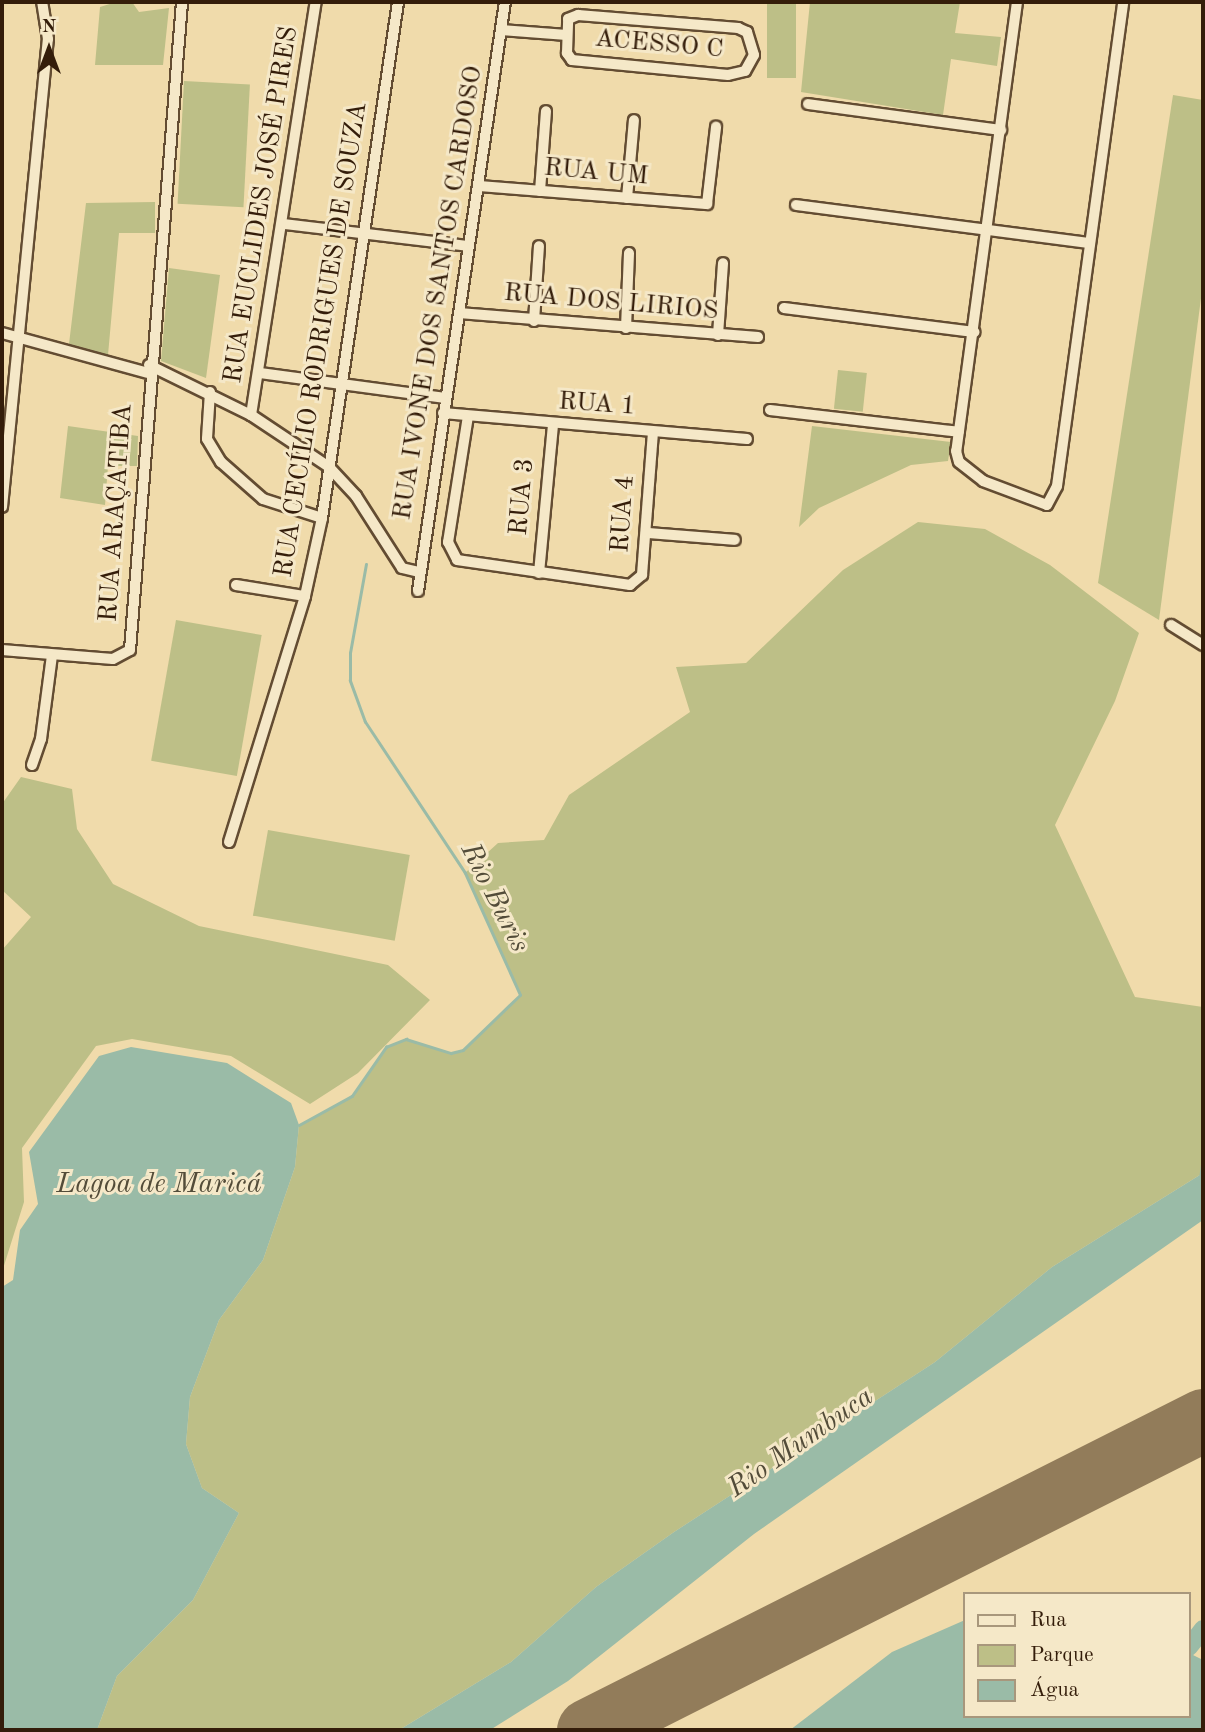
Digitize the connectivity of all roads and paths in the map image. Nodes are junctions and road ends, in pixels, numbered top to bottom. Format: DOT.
graph roads {
  1 [pos="42,2"];
  2 [pos="182,2"];
  3 [pos="316,2"];
  4 [pos="398,2"];
  5 [pos="505,2"];
  6 [pos="1124,2"];
  7 [pos="1018,3"];
  8 [pos="501,30"];
  9 [pos="566,35"];
  10 [pos="808,104"];
  11 [pos="546,111"];
  12 [pos="634,120"];
  13 [pos="716,127"];
  14 [pos="1000,131"];
  15 [pos="478,186"];
  16 [pos="540,191"];
  17 [pos="627,198"];
  18 [pos="796,205"];
  19 [pos="284,224"];
  20 [pos="988,231"];
  21 [pos="362,233"];
  22 [pos="1090,243"];
  23 [pos="469,246"];
  24 [pos="539,246"];
  25 [pos="629,253"];
  26 [pos="723,263"];
  27 [pos="784,308"];
  28 [pos="459,313"];
  29 [pos="534,321"];
  30 [pos="626,328"];
  31 [pos="974,332"];
  32 [pos="2,333"];
  33 [pos="718,335"];
  34 [pos="758,337"];
  35 [pos="20,339"];
  36 [pos="149,369"];
  37 [pos="260,373"];
  38 [pos="341,385"];
  39 [pos="210,392"];
  40 [pos="445,398"];
  41 [pos="770,410"];
  42 [pos="443,413"];
  43 [pos="251,415"];
  44 [pos="468,416"];
  45 [pos="553,425"];
  46 [pos="653,432"];
  47 [pos="959,432"];
  48 [pos="747,439"];
  49 [pos="330,467"];
  50 [pos="2,507"];
  51 [pos="322,518"];
  52 [pos="647,533"];
  53 [pos="735,540"];
  54 [pos="420,572"];
  55 [pos="539,573"];
  56 [pos="236,585"];
  57 [pos="418,591"];
  58 [pos="305,597"];
  59 [pos="1171,625"];
  60 [pos="1203,645"];
  61 [pos="2,650"];
  62 [pos="52,656"];
  63 [pos="32,765"];
  64 [pos="229,842"];
  1 -- 35 [label="street"];
  2 -- 36 [label="street, RUA ARAÇATIBA"];
  3 -- 19 [label="street, RUA EUCLIDES JOSÉ PIRES"];
  4 -- 21 [label="street, RUA CECÍLIO RODRIGUES DE SOUZA"];
  5 -- 8 [label="street, RUA IVONE DOS SANTOS CARDOSO"];
  6 -- 22 [label="street"];
  7 -- 14 [label="street"];
  8 -- 9 [label="street"];
  8 -- 15 [label="street, RUA IVONE DOS SANTOS CARDOSO"];
  9 -- 9 [label="street, ACESSO C"];
  10 -- 14 [label="street"];
  11 -- 16 [label="street"];
  12 -- 17 [label="street"];
  13 -- 17 [label="street, RUA UM"];
  14 -- 20 [label="street"];
  15 -- 16 [label="street, RUA UM"];
  15 -- 23 [label="street, RUA IVONE DOS SANTOS CARDOSO"];
  16 -- 17 [label="street, RUA UM"];
  18 -- 20 [label="street"];
  19 -- 21 [label="street"];
  19 -- 37 [label="street, RUA EUCLIDES JOSÉ PIRES"];
  20 -- 22 [label="street"];
  20 -- 31 [label="street"];
  21 -- 23 [label="street"];
  21 -- 38 [label="street, RUA CECÍLIO RODRIGUES DE SOUZA"];
  22 -- 47 [label="street"];
  23 -- 28 [label="street, RUA IVONE DOS SANTOS CARDOSO"];
  24 -- 29 [label="street"];
  25 -- 30 [label="street"];
  26 -- 33 [label="street"];
  27 -- 31 [label="street"];
  28 -- 29 [label="street, RUA DOS LIRIOS"];
  28 -- 40 [label="street, RUA IVONE DOS SANTOS CARDOSO"];
  29 -- 30 [label="street, RUA DOS LIRIOS"];
  30 -- 33 [label="street, RUA DOS LIRIOS"];
  31 -- 47 [label="street"];
  32 -- 35 [label="street"];
  33 -- 34 [label="street, RUA DOS LIRIOS"];
  35 -- 36 [label="street"];
  35 -- 50 [label="street"];
  36 -- 39 [label="street"];
  36 -- 62 [label="street, RUA ARAÇATIBA"];
  37 -- 38 [label="street"];
  37 -- 43 [label="street, RUA EUCLIDES JOSÉ PIRES"];
  38 -- 40 [label="street"];
  38 -- 49 [label="street, RUA CECÍLIO RODRIGUES DE SOUZA"];
  39 -- 43 [label="street"];
  39 -- 51 [label="street"];
  40 -- 42 [label="street, RUA IVONE DOS SANTOS CARDOSO"];
  41 -- 47 [label="street"];
  42 -- 44 [label="street, RUA 1"];
  42 -- 54 [label="street, RUA IVONE DOS SANTOS CARDOSO"];
  43 -- 49 [label="street"];
  44 -- 45 [label="street, RUA 1"];
  44 -- 55 [label="street"];
  45 -- 46 [label="street, RUA 1"];
  45 -- 55 [label="street, RUA 3"];
  46 -- 48 [label="street, RUA 1"];
  46 -- 52 [label="street, RUA 4"];
  49 -- 51 [label="street, RUA CECÍLIO RODRIGUES DE SOUZA"];
  49 -- 54 [label="street"];
  51 -- 58 [label="street, RUA CECÍLIO RODRIGUES DE SOUZA"];
  52 -- 53 [label="street"];
  52 -- 55 [label="street, RUA 4"];
  54 -- 57 [label="street, RUA IVONE DOS SANTOS CARDOSO"];
  56 -- 58 [label="street"];
  58 -- 64 [label="street, RUA CECÍLIO RODRIGUES DE SOUZA"];
  59 -- 60 [label="street"];
  61 -- 62 [label="street"];
  62 -- 63 [label="street"];
}
